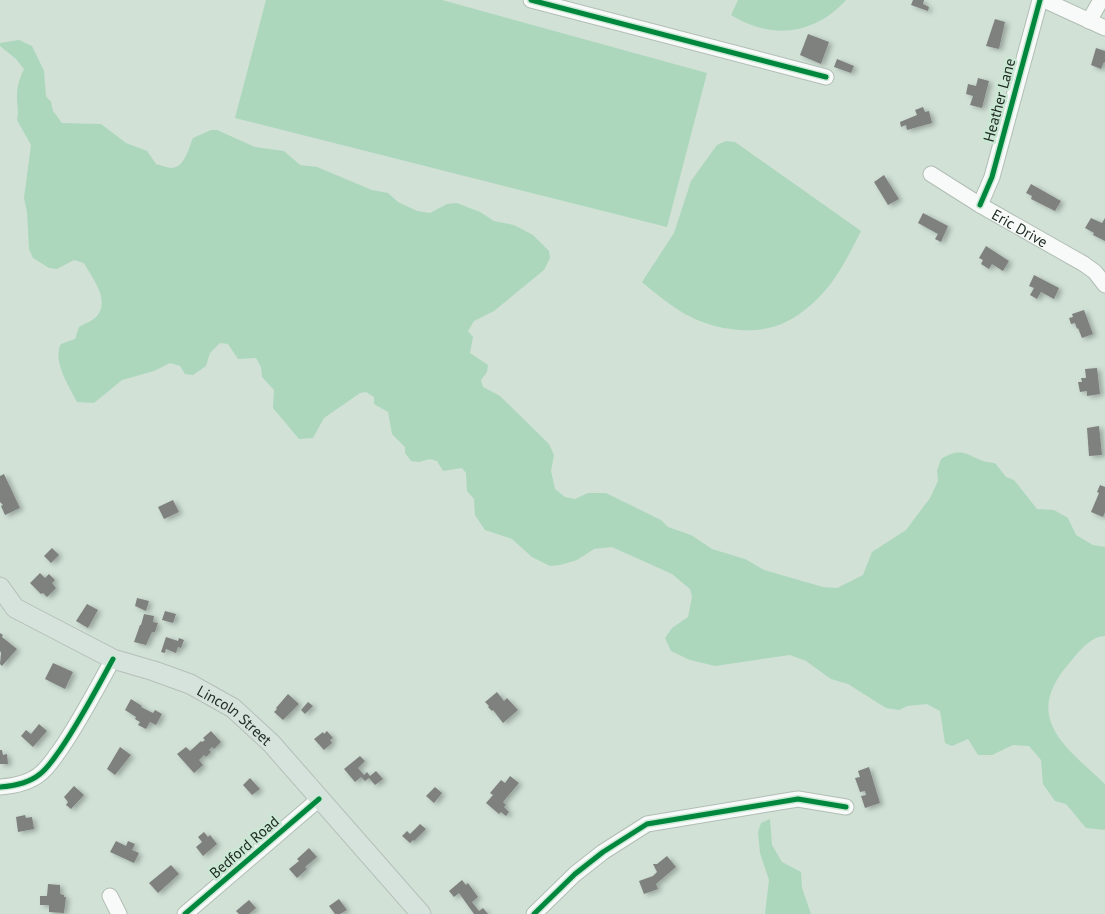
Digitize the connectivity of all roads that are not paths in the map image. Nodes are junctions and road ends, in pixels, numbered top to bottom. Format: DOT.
graph roads {
  1 [pos="531,0"];
  2 [pos="1040,0"];
  3 [pos="1044,0"];
  4 [pos="1101,0"];
  5 [pos="1090,20"];
  6 [pos="1105,28"];
  7 [pos="826,77"];
  8 [pos="931,174"];
  9 [pos="980,205"];
  10 [pos="1105,285"];
  11 [pos="0,587"];
  12 [pos="113,659"];
  13 [pos="0,787"];
  14 [pos="319,798"];
  15 [pos="846,807"];
  16 [pos="110,896"];
  17 [pos="119,914"];
  18 [pos="185,914"];
  19 [pos="422,914"];
  20 [pos="534,914"];
  1 -- 7 [label="street"];
  2 -- 9 [label="street, Heather Lane"];
  3 -- 5 [label="street"];
  4 -- 5 [label="street"];
  5 -- 6 [label="street"];
  8 -- 9 [label="street, Eric Drive"];
  9 -- 10 [label="street, Eric Drive"];
  11 -- 12 [label="main road, Lincoln Street"];
  12 -- 13 [label="street"];
  12 -- 14 [label="main road, Lincoln Street"];
  14 -- 18 [label="street, Bedford Road"];
  14 -- 19 [label="main road, Lincoln Street"];
  15 -- 20 [label="street"];
  16 -- 17 [label="street"];
}
